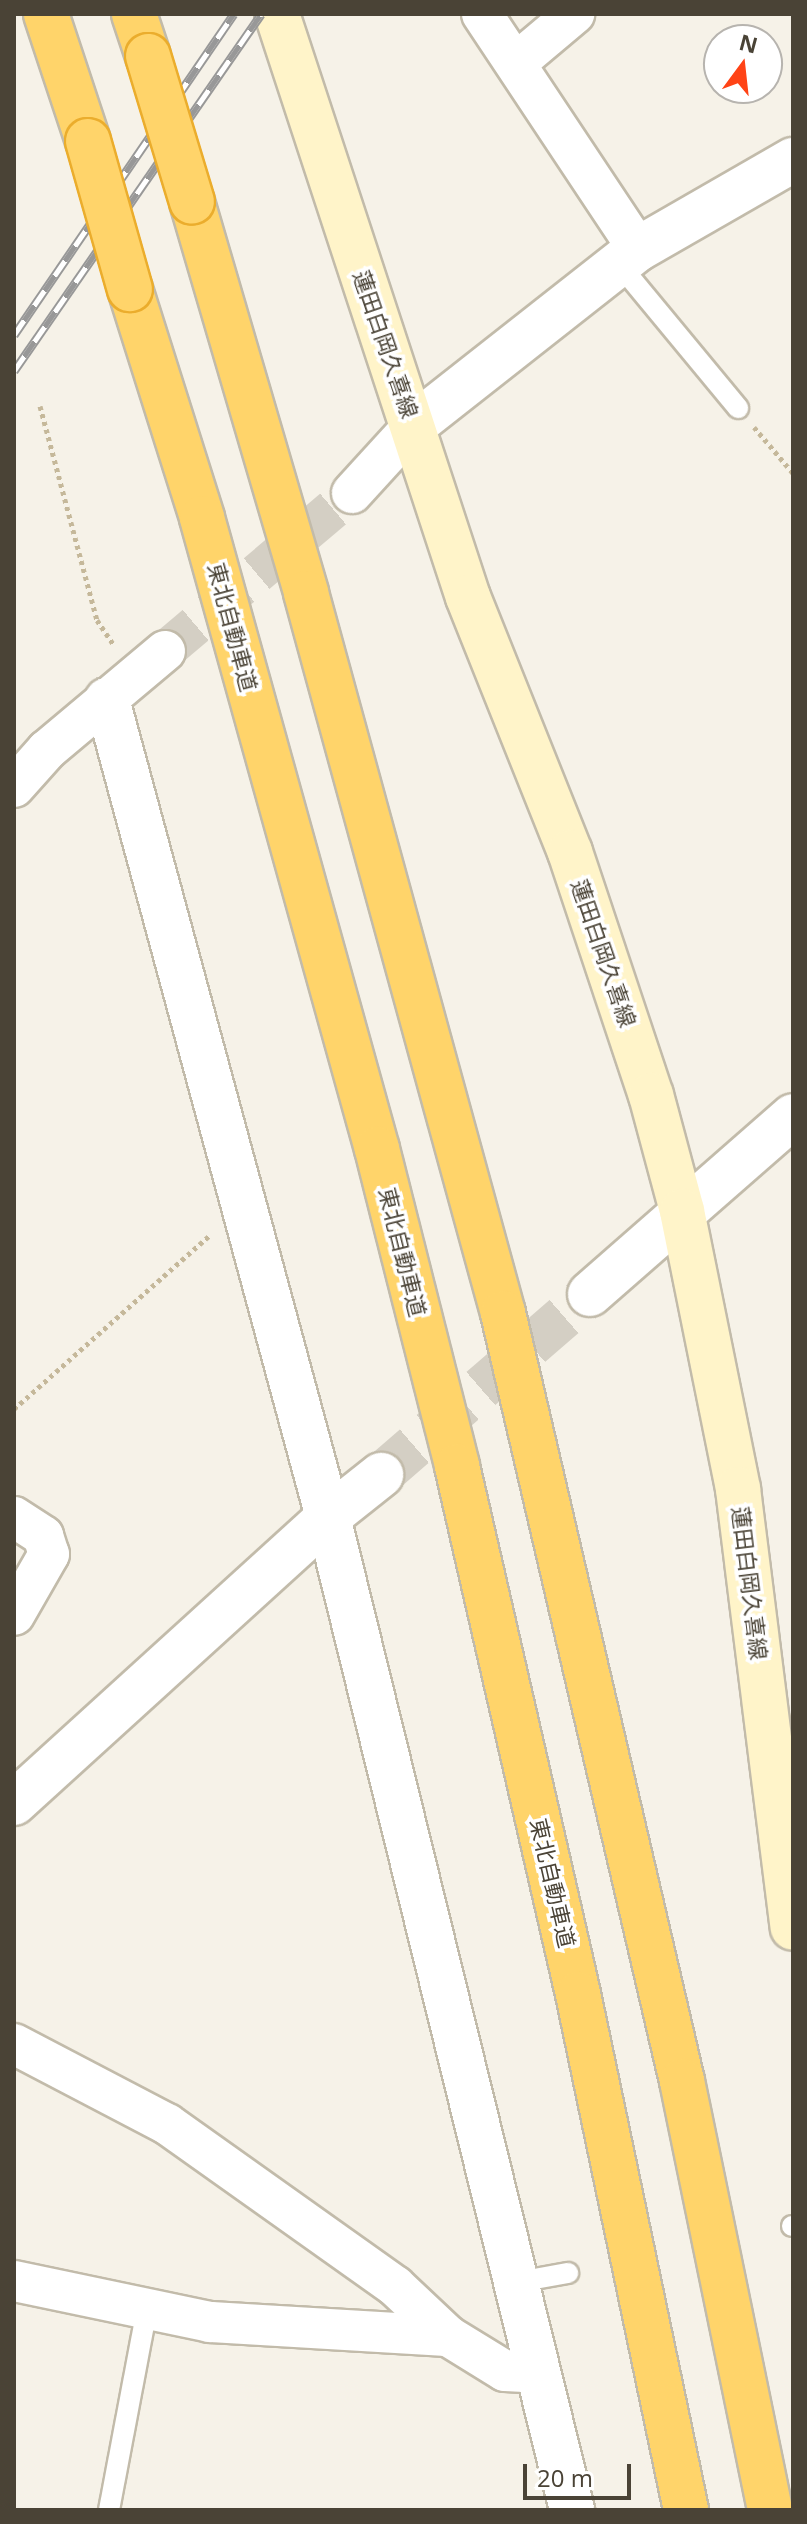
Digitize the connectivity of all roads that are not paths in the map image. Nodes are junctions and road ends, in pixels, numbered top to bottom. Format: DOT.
graph roads {
  1 [pos="46,14"];
  2 [pos="134,14"];
  3 [pos="277,14"];
  4 [pos="482,14"];
  5 [pos="574,14"];
  6 [pos="517,62"];
  7 [pos="793,160"];
  8 [pos="628,257"];
  9 [pos="738,408"];
  10 [pos="414,425"];
  11 [pos="352,493"];
  12 [pos="136,676"];
  13 [pos="14,787"];
  14 [pos="793,1116"];
  15 [pos="682,1211"];
  16 [pos="590,1294"];
  17 [pos="381,1475"];
  18 [pos="14,1517"];
  19 [pos="328,1517"];
  20 [pos="14,1615"];
  21 [pos="14,1803"];
  22 [pos="793,1928"];
  23 [pos="14,2044"];
  24 [pos="568,2273"];
  25 [pos="14,2281"];
  26 [pos="518,2282"];
  27 [pos="147,2309"];
  28 [pos="448,2336"];
  29 [pos="540,2373"];
  30 [pos="109,2510"];
  31 [pos="572,2510"];
  32 [pos="686,2510"];
  33 [pos="770,2510"];
  1 -- 32 [label="highway, 東北自動車道, bridge"];
  2 -- 33 [label="highway, bridge"];
  3 -- 10 [label="main road, 蓮田白岡久喜線"];
  4 -- 6 [label="street"];
  5 -- 6 [label="street"];
  6 -- 8 [label="street"];
  7 -- 8 [label="street"];
  8 -- 9 [label="lane"];
  8 -- 10 [label="street"];
  10 -- 11 [label="street"];
  10 -- 15 [label="main road, 蓮田白岡久喜線"];
  12 -- 13 [label="street"];
  12 -- 19 [label="street"];
  14 -- 15 [label="street"];
  15 -- 16 [label="street"];
  15 -- 22 [label="main road, 蓮田白岡久喜線"];
  17 -- 19 [label="street"];
  18 -- 20 [label="street"];
  19 -- 21 [label="street"];
  19 -- 26 [label="street"];
  23 -- 28 [label="street"];
  24 -- 26 [label="lane"];
  25 -- 27 [label="street"];
  26 -- 29 [label="street"];
  27 -- 28 [label="street"];
  27 -- 30 [label="lane"];
  28 -- 29 [label="street"];
  29 -- 31 [label="street"];
}
